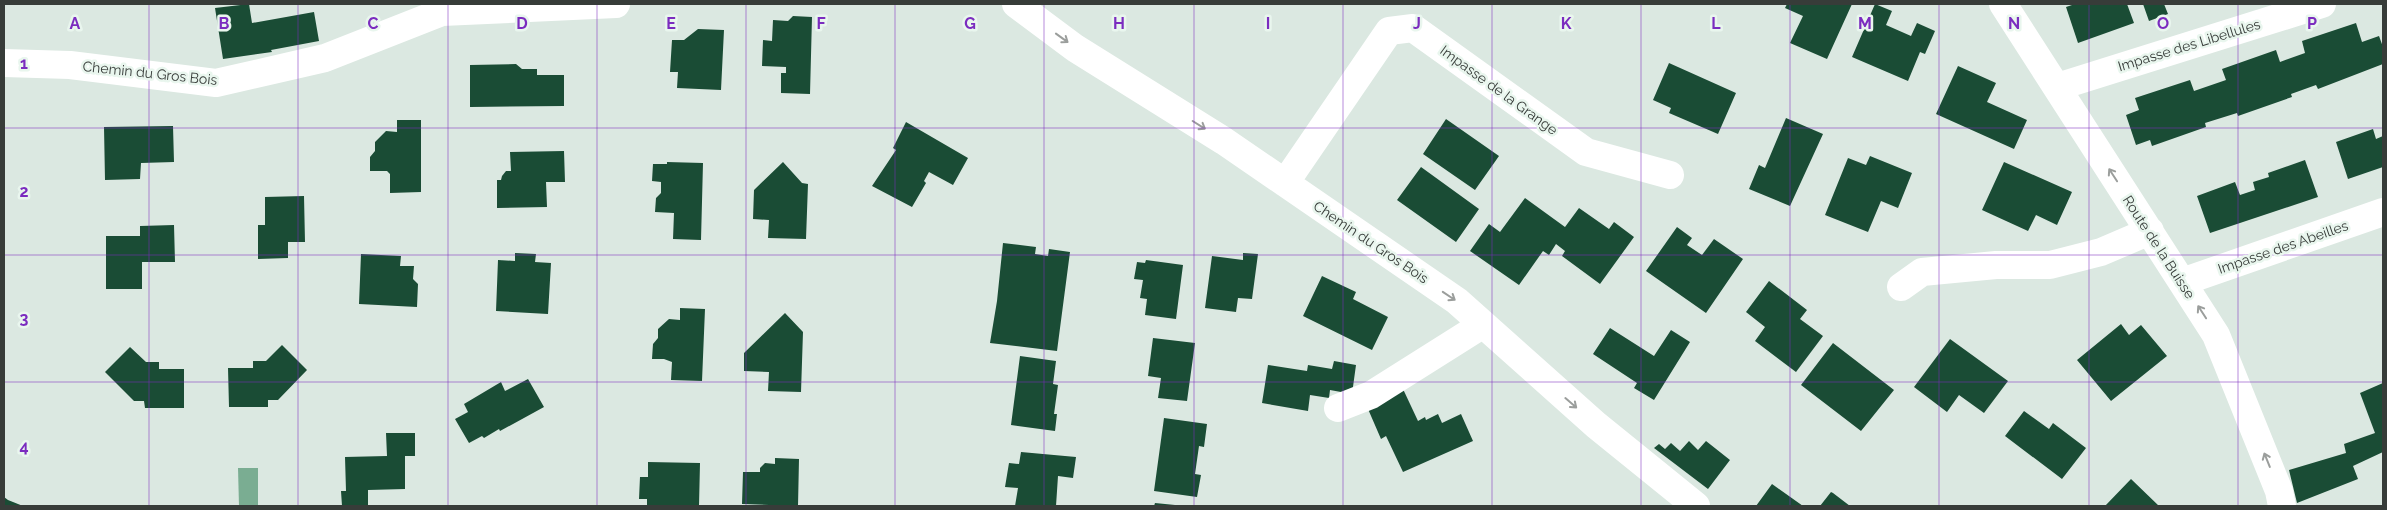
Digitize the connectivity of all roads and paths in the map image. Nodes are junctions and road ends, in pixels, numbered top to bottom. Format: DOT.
graph roads {
  1 [pos="616,4"];
  2 [pos="2003,4"];
  3 [pos="2322,4"];
  4 [pos="1019,6"];
  5 [pos="4,63"];
  6 [pos="2057,87"];
  7 [pos="1670,175"];
  8 [pos="1285,183"];
  9 [pos="2383,212"];
  10 [pos="2150,231"];
  11 [pos="2182,282"];
  12 [pos="1901,287"];
  13 [pos="1482,325"];
  14 [pos="1338,408"];
  15 [pos="1696,506"];
  16 [pos="2282,506"];
  1 -- 5 [label="street, Chemin du Gros Bois"];
  2 -- 6 [label="street, Route de la Buisse"];
  3 -- 6 [label="street, Impasse des Libellules"];
  4 -- 8 [label="street, Chemin du Gros Bois, one-way"];
  10 -- 6 [label="street, Route de la Buisse, one-way"];
  7 -- 8 [label="street, Impasse de la Grange"];
  8 -- 13 [label="street, Chemin du Gros Bois, one-way"];
  9 -- 11 [label="street, Impasse des Abeilles"];
  10 -- 11 [label="street, Route de la Buisse"];
  10 -- 12 [label="street"];
  16 -- 11 [label="street, Route de la Buisse, one-way"];
  13 -- 14 [label="street"];
  13 -- 15 [label="street, Chemin du Gros Bois, one-way"];
}
